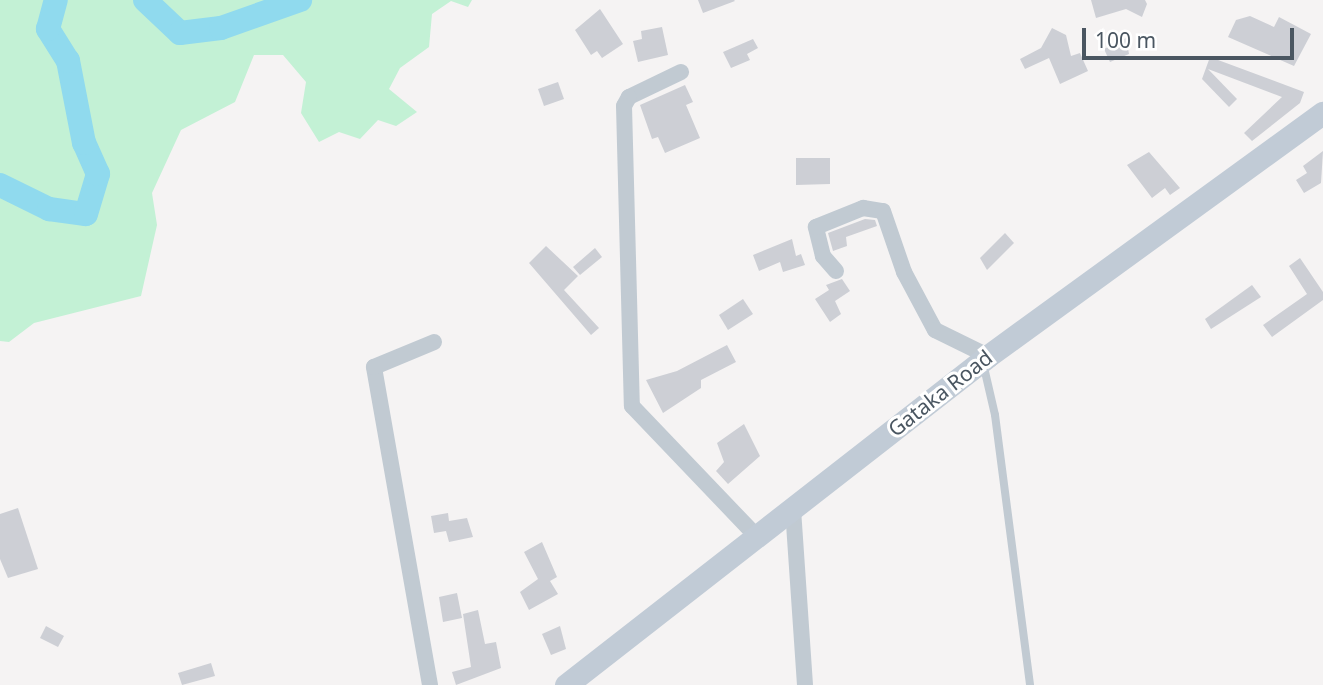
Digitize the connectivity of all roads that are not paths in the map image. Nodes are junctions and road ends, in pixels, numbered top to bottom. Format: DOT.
graph roads {
  1 [pos="681,72"];
  2 [pos="1323,113"];
  3 [pos="836,271"];
  4 [pos="434,342"];
  5 [pos="985,358"];
  6 [pos="793,509"];
  7 [pos="757,537"];
  8 [pos="430,685"];
  9 [pos="566,685"];
  10 [pos="805,685"];
  11 [pos="1030,685"];
  1 -- 7 [label="street"];
  2 -- 5 [label="street, Gataka Road"];
  3 -- 5 [label="street"];
  4 -- 8 [label="street"];
  5 -- 6 [label="street, Gataka Road"];
  5 -- 11 [label="lane"];
  6 -- 7 [label="street, Gataka Road"];
  6 -- 10 [label="street"];
  7 -- 9 [label="street, Gataka Road"];
}
